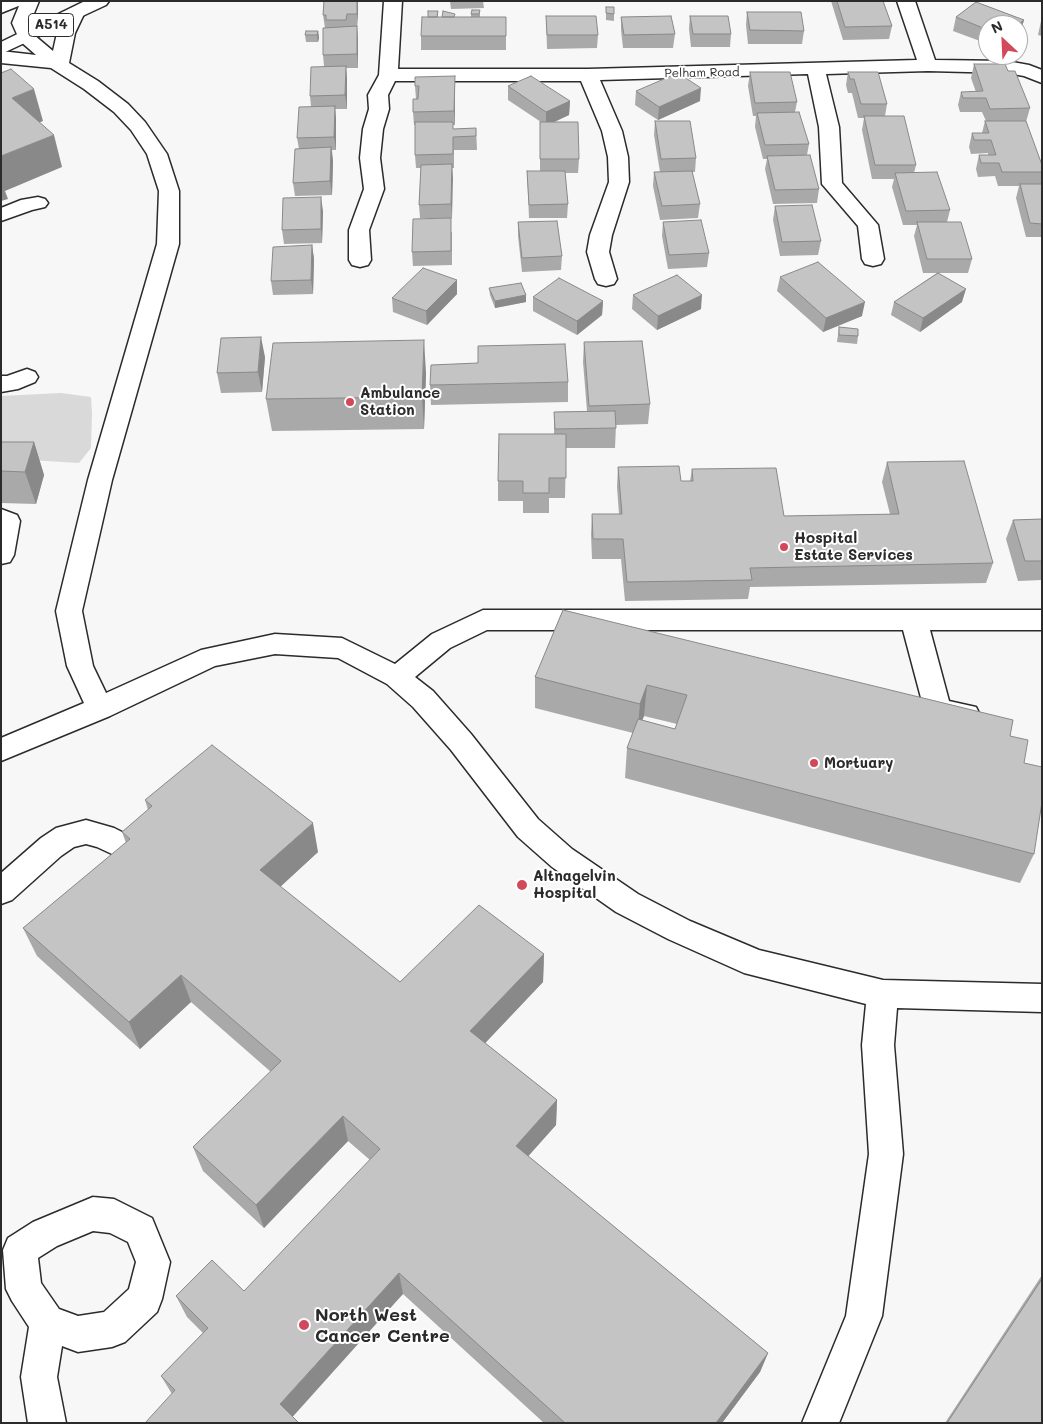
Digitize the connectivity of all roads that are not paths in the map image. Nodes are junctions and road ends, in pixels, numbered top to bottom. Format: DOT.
graph roads {
  1 [pos="16,1"];
  2 [pos="30,1"];
  3 [pos="100,1"];
  4 [pos="393,1"];
  5 [pos="906,1"];
  6 [pos="1,8"];
  7 [pos="75,14"];
  8 [pos="26,37"];
  9 [pos="1,49"];
  10 [pos="1,57"];
  11 [pos="58,63"];
  12 [pos="928,65"];
  13 [pos="816,70"];
  14 [pos="388,75"];
  15 [pos="588,75"];
  16 [pos="1042,77"];
  17 [pos="38,203"];
  18 [pos="1,215"];
  19 [pos="873,259"];
  20 [pos="360,260"];
  21 [pos="606,279"];
  22 [pos="27,377"];
  23 [pos="1,384"];
  24 [pos="1,518"];
  25 [pos="1,555"];
  26 [pos="1042,620"];
  27 [pos="914,621"];
  28 [pos="396,677"];
  29 [pos="100,708"];
  30 [pos="973,716"];
  31 [pos="1,750"];
  32 [pos="140,855"];
  33 [pos="1,891"];
  34 [pos="883,994"];
  35 [pos="1042,998"];
  36 [pos="10,1244"];
  37 [pos="47,1323"];
  38 [pos="47,1423"];
  39 [pos="820,1423"];
  1 -- 6 [label="main road, A514"];
  2 -- 8 [label="main road"];
  3 -- 7 [label="main road, A514"];
  4 -- 14 [label="main road"];
  5 -- 12 [label="main road"];
  7 -- 8 [label="main road, A514"];
  7 -- 11 [label="main road"];
  8 -- 9 [label="main road, A514"];
  8 -- 11 [label="main road"];
  10 -- 11 [label="main road"];
  11 -- 29 [label="main road"];
  12 -- 13 [label="main road, Pelham Road"];
  12 -- 16 [label="main road, Pelham Road"];
  13 -- 15 [label="main road, Pelham Road"];
  13 -- 19 [label="main road"];
  14 -- 15 [label="main road, Pelham Road"];
  14 -- 20 [label="main road"];
  15 -- 21 [label="main road"];
  17 -- 18 [label="main road"];
  22 -- 23 [label="main road"];
  24 -- 25 [label="main road"];
  26 -- 27 [label="main road"];
  27 -- 28 [label="main road"];
  27 -- 30 [label="main road"];
  28 -- 29 [label="main road"];
  28 -- 34 [label="main road"];
  29 -- 31 [label="main road"];
  32 -- 33 [label="main road"];
  34 -- 35 [label="main road"];
  34 -- 39 [label="main road"];
  36 -- 37 [label="main road"];
  36 -- 37 [label="main road"];
  37 -- 38 [label="main road"];
}
